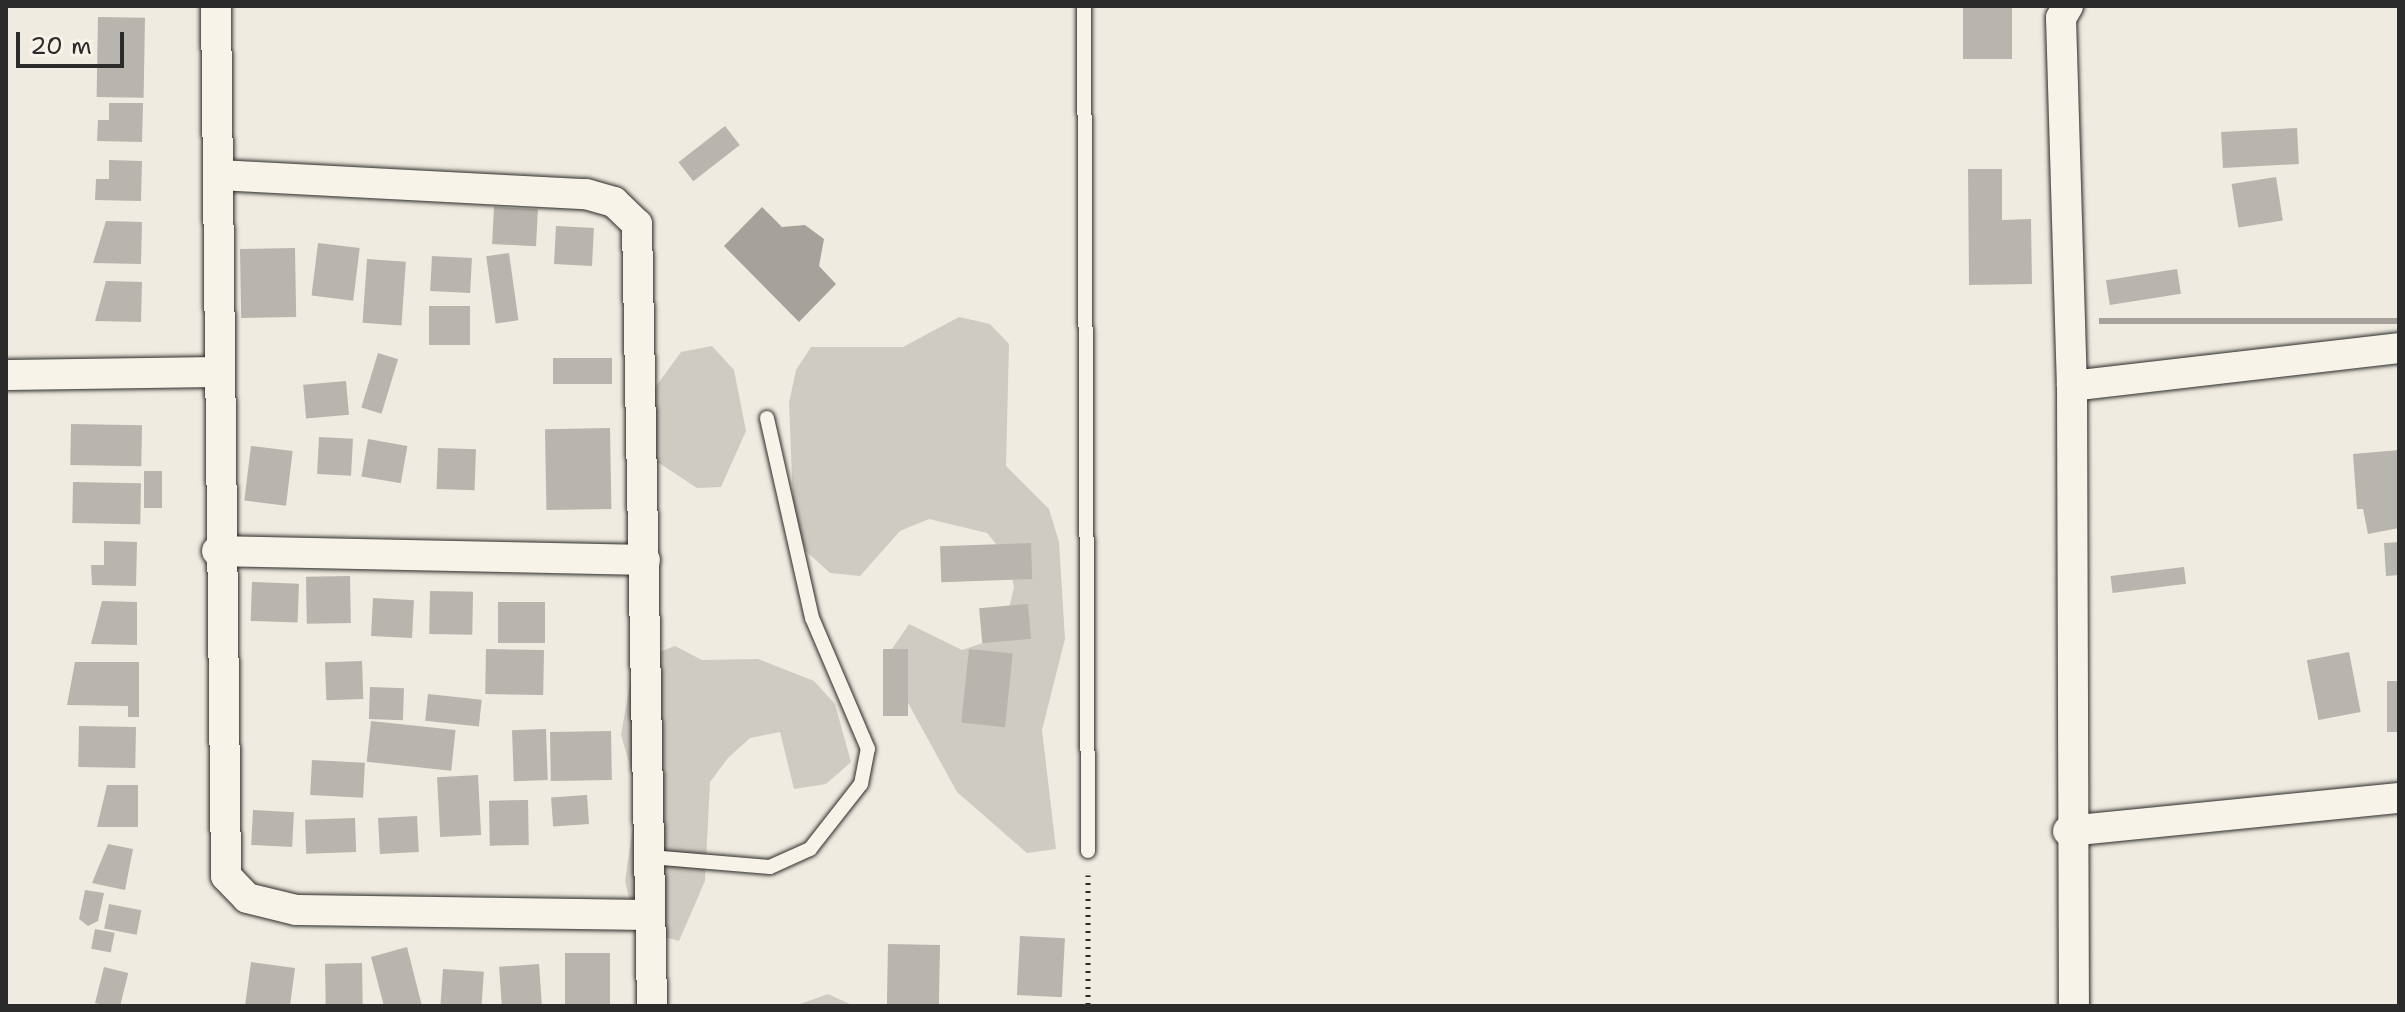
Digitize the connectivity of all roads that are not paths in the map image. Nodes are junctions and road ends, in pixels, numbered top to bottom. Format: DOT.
graph roads {
  1 [pos="216,6"];
  2 [pos="1084,6"];
  3 [pos="2068,6"];
  4 [pos="218,175"];
  5 [pos="2399,348"];
  6 [pos="219,372"];
  7 [pos="6,375"];
  8 [pos="2072,386"];
  9 [pos="767,418"];
  10 [pos="217,551"];
  11 [pos="645,560"];
  12 [pos="2399,798"];
  13 [pos="2068,831"];
  14 [pos="1088,851"];
  15 [pos="650,857"];
  16 [pos="650,915"];
  17 [pos="652,1006"];
  18 [pos="2074,1006"];
  1 -- 4 [label="street"];
  2 -- 14 [label="lane"];
  3 -- 8 [label="street"];
  4 -- 6 [label="street"];
  4 -- 11 [label="street"];
  5 -- 8 [label="street"];
  6 -- 7 [label="street"];
  6 -- 10 [label="street"];
  8 -- 13 [label="street"];
  9 -- 15 [label="lane"];
  10 -- 11 [label="street"];
  10 -- 16 [label="street"];
  11 -- 15 [label="street"];
  12 -- 13 [label="street"];
  13 -- 18 [label="street"];
  15 -- 16 [label="street"];
  16 -- 17 [label="street"];
}
